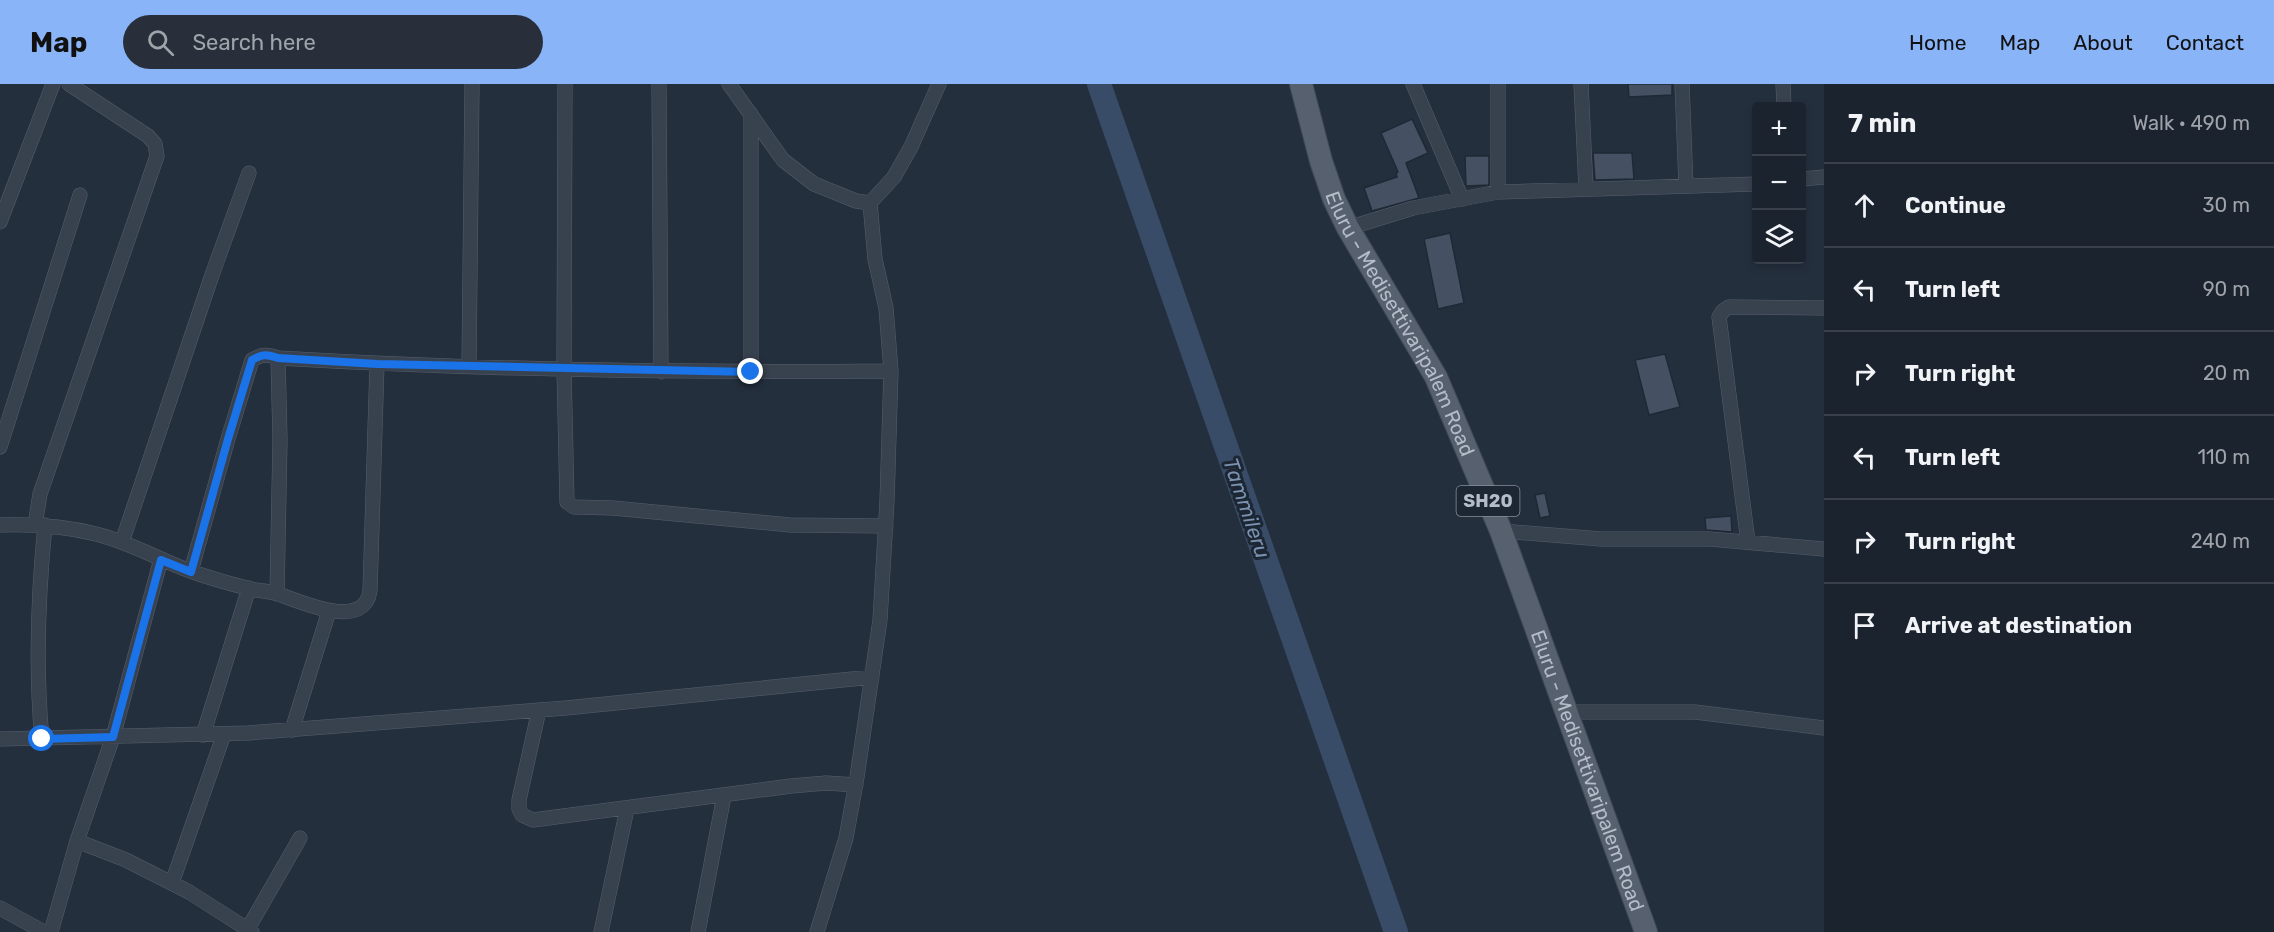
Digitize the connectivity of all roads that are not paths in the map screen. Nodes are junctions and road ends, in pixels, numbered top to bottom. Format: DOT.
graph roads {
  1 [pos="53,84"];
  2 [pos="69,84"];
  3 [pos="471,84"];
  4 [pos="565,84"];
  5 [pos="659,84"];
  6 [pos="729,84"];
  7 [pos="939,84"];
  8 [pos="1301,84"];
  9 [pos="1413,84"];
  10 [pos="1498,84"];
  11 [pos="1581,84"];
  12 [pos="1682,84"];
  13 [pos="1783,84"];
  14 [pos="1784,102"];
  15 [pos="751,114"];
  16 [pos="249,173"];
  17 [pos="1824,177"];
  18 [pos="1806,179"];
  19 [pos="1752,184"];
  20 [pos="1686,186"];
  21 [pos="1586,189"];
  22 [pos="1498,192"];
  23 [pos="80,195"];
  24 [pos="1462,199"];
  25 [pos="870,202"];
  26 [pos="0,222"];
  27 [pos="1348,228"];
  28 [pos="1824,308"];
  29 [pos="278,358"];
  30 [pos="377,364"];
  31 [pos="469,366"];
  32 [pos="564,369"];
  33 [pos="891,371"];
  34 [pos="661,372"];
  35 [pos="751,372"];
  36 [pos="0,447"];
  37 [pos="0,525"];
  38 [pos="40,525"];
  39 [pos="886,526"];
  40 [pos="1501,531"];
  41 [pos="122,542"];
  42 [pos="1748,542"];
  43 [pos="1824,549"];
  44 [pos="161,560"];
  45 [pos="191,572"];
  46 [pos="249,588"];
  47 [pos="277,594"];
  48 [pos="329,610"];
  49 [pos="872,677"];
  50 [pos="539,710"];
  51 [pos="1566,712"];
  52 [pos="1824,728"];
  53 [pos="292,730"];
  54 [pos="224,734"];
  55 [pos="203,735"];
  56 [pos="113,737"];
  57 [pos="0,739"];
  58 [pos="42,739"];
  59 [pos="856,786"];
  60 [pos="724,796"];
  61 [pos="627,809"];
  62 [pos="300,837"];
  63 [pos="77,841"];
  64 [pos="172,883"];
  65 [pos="0,908"];
  66 [pos="249,931"];
  67 [pos="44,932"];
  68 [pos="51,932"];
  69 [pos="601,932"];
  70 [pos="698,932"];
  71 [pos="817,932"];
  72 [pos="1646,932"];
  1 -- 26 [label="street"];
  2 -- 38 [label="street"];
  3 -- 31 [label="street"];
  4 -- 32 [label="street"];
  5 -- 34 [label="street"];
  6 -- 15 [label="street"];
  7 -- 25 [label="street"];
  8 -- 27 [label="main road, Eluru - Medisettivaripalem Road / SH20"];
  9 -- 24 [label="street"];
  10 -- 22 [label="street"];
  11 -- 21 [label="street"];
  12 -- 20 [label="street"];
  13 -- 14 [label="street"];
  15 -- 25 [label="street"];
  15 -- 35 [label="street"];
  16 -- 41 [label="street"];
  17 -- 18 [label="street"];
  19 -- 20 [label="street"];
  20 -- 21 [label="street"];
  21 -- 22 [label="street"];
  22 -- 24 [label="street"];
  23 -- 36 [label="street"];
  24 -- 27 [label="street"];
  25 -- 33 [label="street"];
  27 -- 40 [label="main road, Eluru - Medisettivaripalem Road / SH20"];
  28 -- 42 [label="street"];
  29 -- 30 [label="street"];
  29 -- 45 [label="street"];
  29 -- 47 [label="street"];
  30 -- 31 [label="street"];
  30 -- 48 [label="street"];
  31 -- 32 [label="street"];
  32 -- 34 [label="street"];
  32 -- 39 [label="street"];
  33 -- 35 [label="street"];
  33 -- 39 [label="street"];
  34 -- 35 [label="street"];
  37 -- 38 [label="street"];
  38 -- 41 [label="street"];
  38 -- 58 [label="street"];
  39 -- 49 [label="street"];
  40 -- 42 [label="street"];
  40 -- 51 [label="main road, Eluru - Medisettivaripalem Road / SH20"];
  41 -- 44 [label="street"];
  42 -- 43 [label="street"];
  44 -- 45 [label="street"];
  44 -- 56 [label="street"];
  45 -- 46 [label="street"];
  46 -- 47 [label="street"];
  46 -- 55 [label="street"];
  47 -- 48 [label="street"];
  48 -- 53 [label="street"];
  49 -- 50 [label="street"];
  49 -- 59 [label="street"];
  50 -- 53 [label="street"];
  50 -- 61 [label="street"];
  51 -- 52 [label="street"];
  51 -- 72 [label="main road, Eluru - Medisettivaripalem Road / SH20"];
  53 -- 54 [label="street"];
  54 -- 55 [label="street"];
  54 -- 64 [label="street"];
  55 -- 56 [label="street"];
  56 -- 58 [label="street"];
  56 -- 63 [label="street"];
  57 -- 58 [label="street"];
  59 -- 60 [label="street"];
  59 -- 71 [label="street"];
  60 -- 61 [label="street"];
  60 -- 70 [label="street"];
  61 -- 69 [label="street"];
  62 -- 66 [label="street"];
  63 -- 64 [label="street"];
  63 -- 68 [label="street"];
  64 -- 66 [label="street"];
  65 -- 67 [label="street"];
}
